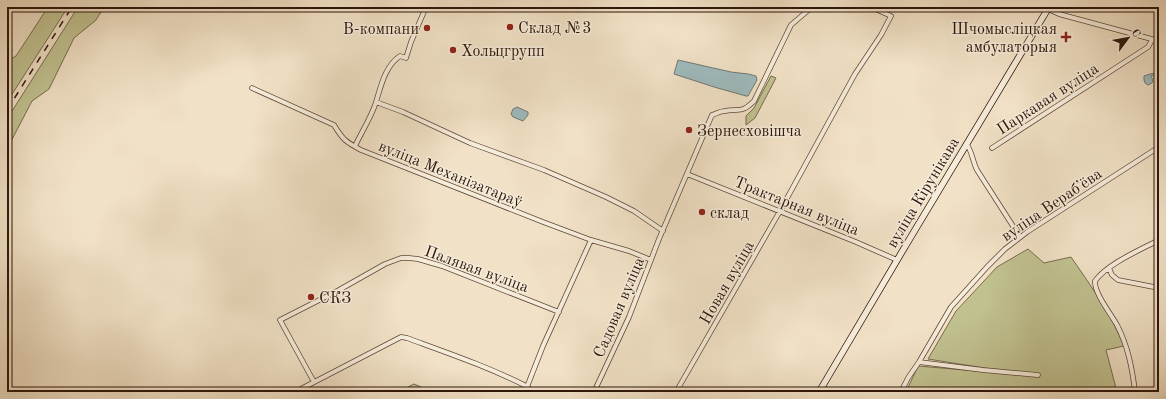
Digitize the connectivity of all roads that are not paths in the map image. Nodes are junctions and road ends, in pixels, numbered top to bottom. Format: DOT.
graph roads {
  1 [pos="426,7"];
  2 [pos="812,7"];
  3 [pos="871,7"];
  4 [pos="1047,8"];
  5 [pos="1152,40"];
  6 [pos="1159,41"];
  7 [pos="252,88"];
  8 [pos="376,102"];
  9 [pos="966,144"];
  10 [pos="355,146"];
  11 [pos="1159,147"];
  12 [pos="992,148"];
  13 [pos="687,174"];
  14 [pos="780,211"];
  15 [pos="663,231"];
  16 [pos="1020,237"];
  17 [pos="591,240"];
  18 [pos="1159,240"];
  19 [pos="651,260"];
  20 [pos="896,260"];
  21 [pos="1109,268"];
  22 [pos="1159,288"];
  23 [pos="559,312"];
  24 [pos="919,362"];
  25 [pos="1038,375"];
  26 [pos="314,382"];
  27 [pos="528,387"];
  28 [pos="1135,391"];
  29 [pos="295,392"];
  30 [pos="525,392"];
  31 [pos="594,392"];
  32 [pos="676,392"];
  33 [pos="819,392"];
  34 [pos="901,392"];
  1 -- 8 [label="street"];
  2 -- 13 [label="street, Садовая вуліца"];
  3 -- 14 [label="street, Новая вуліца"];
  4 -- 5 [label="street"];
  4 -- 9 [label="street, вуліца Кірунікава"];
  5 -- 6 [label="street"];
  5 -- 12 [label="street, Паркавая вуліца"];
  7 -- 10 [label="street, вуліца Механізатараў"];
  8 -- 10 [label="street"];
  8 -- 15 [label="street"];
  9 -- 16 [label="street"];
  9 -- 20 [label="street, вуліца Кірунікава"];
  10 -- 17 [label="street, вуліца Механізатараў"];
  11 -- 16 [label="street, вуліца Верабʼёва"];
  13 -- 14 [label="street, Трактарная вуліца"];
  13 -- 15 [label="street, Садовая вуліца"];
  14 -- 20 [label="street, Трактарная вуліца"];
  14 -- 32 [label="street, Новая вуліца"];
  15 -- 19 [label="street, Садовая вуліца"];
  16 -- 24 [label="street, вуліца Верабʼёва"];
  17 -- 19 [label="street, вуліца Механізатараў"];
  17 -- 23 [label="street"];
  18 -- 21 [label="street"];
  19 -- 31 [label="street, Садовая вуліца"];
  20 -- 33 [label="street, вуліца Кірунікава"];
  21 -- 22 [label="street"];
  21 -- 28 [label="street"];
  23 -- 26 [label="street, Палявая вуліца"];
  23 -- 27 [label="street"];
  24 -- 25 [label="street"];
  24 -- 34 [label="street, вуліца Верабʼёва"];
  26 -- 27 [label="street"];
  26 -- 29 [label="street"];
  27 -- 30 [label="street"];
}
